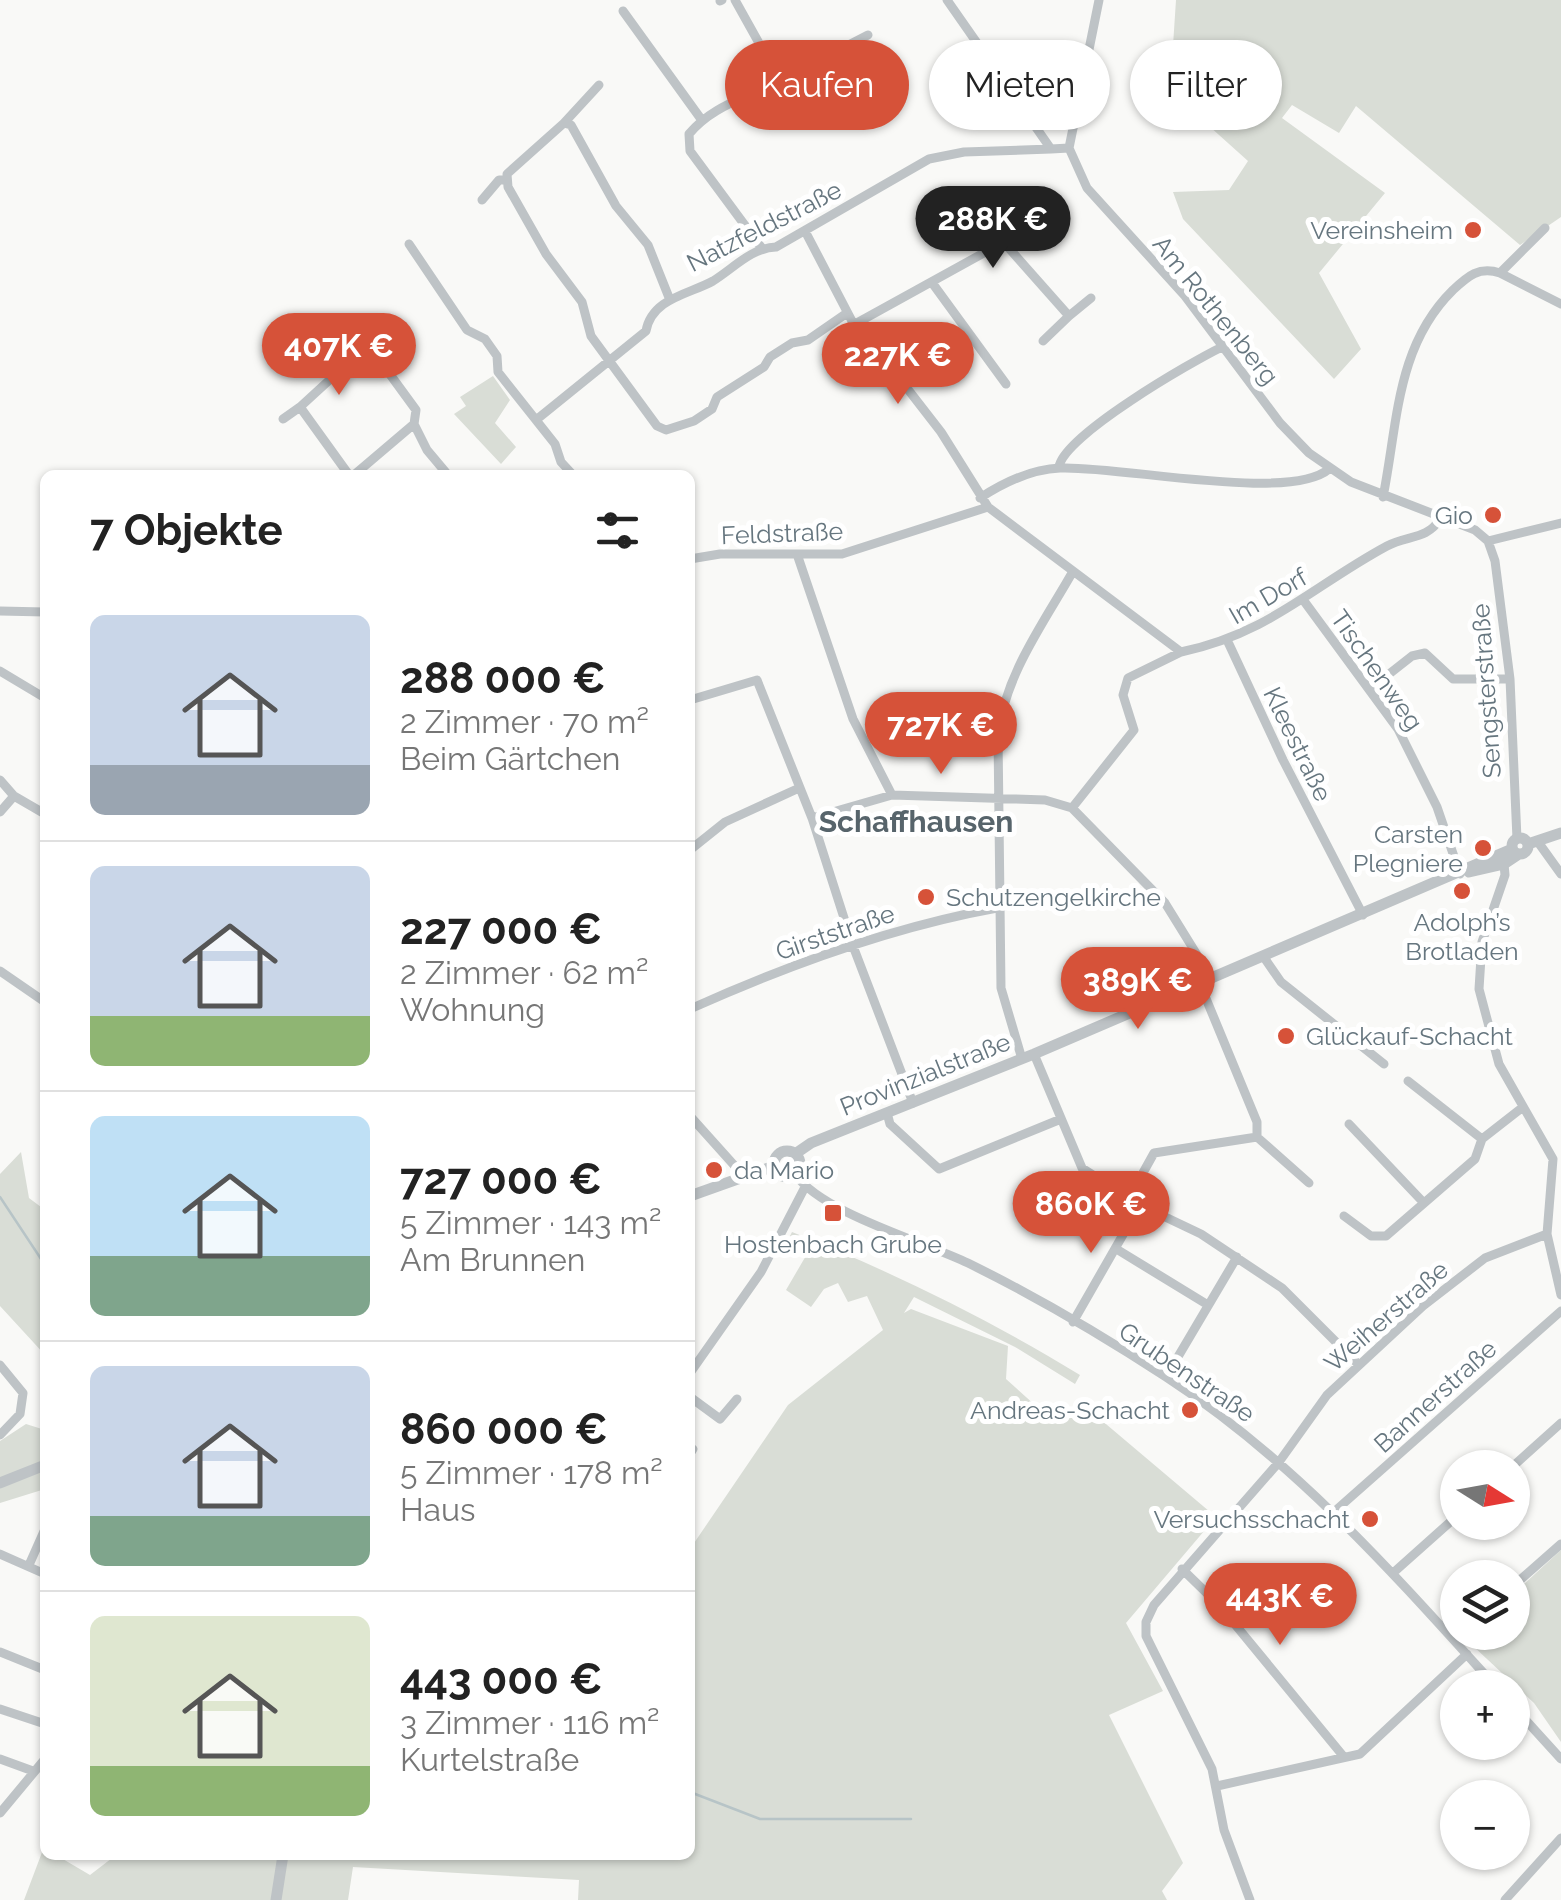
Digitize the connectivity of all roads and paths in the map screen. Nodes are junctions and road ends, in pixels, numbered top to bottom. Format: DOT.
graph roads {
  1 [pos="735,0"];
  2 [pos="947,0"];
  3 [pos="1099,0"];
  4 [pos="623,11"];
  5 [pos="868,35"];
  6 [pos="757,40"];
  7 [pos="858,40"];
  8 [pos="599,85"];
  9 [pos="725,104"];
  10 [pos="701,119"];
  11 [pos="564,123"];
  12 [pos="1070,148"];
  13 [pos="1051,149"];
  14 [pos="508,180"];
  15 [pos="482,200"];
  16 [pos="1544,228"];
  17 [pos="805,231"];
  18 [pos="409,244"];
  19 [pos="761,248"];
  20 [pos="1500,273"];
  21 [pos="933,284"];
  22 [pos="1091,298"];
  23 [pos="670,300"];
  24 [pos="1561,304"];
  25 [pos="847,313"];
  26 [pos="1069,316"];
  27 [pos="855,324"];
  28 [pos="384,330"];
  29 [pos="1043,341"];
  30 [pos="1222,347"];
  31 [pos="370,348"];
  32 [pos="608,361"];
  33 [pos="1006,384"];
  34 [pos="300,407"];
  35 [pos="284,419"];
  36 [pos="536,420"];
  37 [pos="414,424"];
  38 [pos="1059,468"];
  39 [pos="1329,469"];
  40 [pos="347,470"];
  41 [pos="357,470"];
  42 [pos="445,470"];
  43 [pos="570,470"];
  44 [pos="1383,496"];
  45 [pos="980,498"];
  46 [pos="988,507"];
  47 [pos="1440,518"];
  48 [pos="1561,523"];
  49 [pos="1488,542"];
  50 [pos="798,557"];
  51 [pos="695,558"];
  52 [pos="1072,573"];
  53 [pos="1304,601"];
  54 [pos="0,610"];
  55 [pos="40,612"];
  56 [pos="1228,642"];
  57 [pos="1181,652"];
  58 [pos="0,671"];
  59 [pos="1510,679"];
  60 [pos="1370,689"];
  61 [pos="40,695"];
  62 [pos="695,699"];
  63 [pos="0,780"];
  64 [pos="797,788"];
  65 [pos="14,796"];
  66 [pos="892,796"];
  67 [pos="999,798"];
  68 [pos="1072,808"];
  69 [pos="40,811"];
  70 [pos="0,812"];
  71 [pos="812,818"];
  72 [pos="1561,833"];
  73 [pos="695,846"];
  74 [pos="1523,846"];
  75 [pos="1504,864"];
  76 [pos="1460,874"];
  77 [pos="1561,874"];
  78 [pos="997,908"];
  79 [pos="1363,915"];
  80 [pos="853,946"];
  81 [pos="1263,956"];
  82 [pos="0,972"];
  83 [pos="1206,981"];
  84 [pos="40,999"];
  85 [pos="695,1007"];
  86 [pos="1028,1056"];
  87 [pos="1384,1064"];
  88 [pos="1408,1081"];
  89 [pos="912,1103"];
  90 [pos="1522,1107"];
  91 [pos="887,1113"];
  92 [pos="1061,1120"];
  93 [pos="695,1122"];
  94 [pos="1349,1124"];
  95 [pos="1256,1137"];
  96 [pos="1482,1139"];
  97 [pos="795,1154"];
  98 [pos="1557,1159"];
  99 [pos="774,1166"];
  100 [pos="742,1174"];
  101 [pos="795,1174"];
  102 [pos="1309,1182"];
  103 [pos="805,1187"];
  104 [pos="695,1194"];
  105 [pos="1129,1198"];
  106 [pos="1423,1202"];
  107 [pos="1140,1205"];
  108 [pos="1344,1216"];
  109 [pos="1547,1234"];
  110 [pos="1118,1250"];
  111 [pos="1237,1257"];
  112 [pos="1561,1295"];
  113 [pos="1208,1305"];
  114 [pos="1561,1311"];
  115 [pos="1073,1322"];
  116 [pos="0,1365"];
  117 [pos="1358,1365"];
  118 [pos="695,1366"];
  119 [pos="1166,1377"];
  120 [pos="738,1399"];
  121 [pos="695,1401"];
  122 [pos="1561,1423"];
  123 [pos="0,1435"];
  124 [pos="1530,1451"];
  125 [pos="1279,1462"];
  126 [pos="40,1467"];
  127 [pos="0,1483"];
  128 [pos="1335,1511"];
  129 [pos="1440,1531"];
  130 [pos="40,1541"];
  131 [pos="1561,1544"];
  132 [pos="0,1554"];
  133 [pos="29,1566"];
  134 [pos="1182,1569"];
  135 [pos="40,1572"];
  136 [pos="1530,1572"];
  137 [pos="1393,1573"];
  138 [pos="1440,1619"];
  139 [pos="1464,1650"];
  140 [pos="0,1652"];
  141 [pos="1466,1654"];
  142 [pos="40,1668"];
  143 [pos="1481,1670"];
  144 [pos="0,1708"];
  145 [pos="40,1722"];
  146 [pos="1530,1725"];
  147 [pos="1344,1758"];
  148 [pos="1561,1759"];
  149 [pos="0,1760"];
  150 [pos="40,1764"];
  151 [pos="33,1771"];
  152 [pos="1217,1786"];
  153 [pos="0,1813"];
  154 [pos="1561,1838"];
  155 [pos="282,1860"];
  156 [pos="276,1900"];
  157 [pos="1250,1900"];
  158 [pos="1505,1900"];
  1 -- 6 [label="street"];
  2 -- 13 [label="street"];
  3 -- 12 [label="street"];
  4 -- 10 [label="street"];
  5 -- 7 [label="street"];
  8 -- 11 [label="street"];
  9 -- 10 [label="street"];
  10 -- 19 [label="street"];
  11 -- 14 [label="street"];
  11 -- 23 [label="street"];
  12 -- 13 [label="street, Natzfeldstraße"];
  12 -- 30 [label="street, Am Rothenberg"];
  13 -- 17 [label="street, Natzfeldstraße"];
  14 -- 15 [label="street"];
  14 -- 32 [label="street"];
  16 -- 20 [label="street"];
  17 -- 19 [label="street, Natzfeldstraße"];
  17 -- 25 [label="street"];
  18 -- 36 [label="street"];
  19 -- 23 [label="street, Natzfeldstraße"];
  20 -- 24 [label="street"];
  20 -- 44 [label="street"];
  21 -- 26 [label="street"];
  21 -- 27 [label="street"];
  21 -- 33 [label="street"];
  22 -- 26 [label="street"];
  23 -- 32 [label="street, Natzfeldstraße"];
  25 -- 27 [label="street"];
  25 -- 32 [label="street"];
  26 -- 29 [label="street"];
  27 -- 45 [label="street"];
  28 -- 31 [label="street"];
  30 -- 38 [label="street"];
  30 -- 39 [label="street, Am Rothenberg"];
  31 -- 34 [label="street"];
  31 -- 37 [label="street"];
  32 -- 36 [label="street, Natzfeldstraße"];
  34 -- 35 [label="street"];
  34 -- 40 [label="street"];
  36 -- 43 [label="street"];
  37 -- 41 [label="street"];
  37 -- 42 [label="street"];
  38 -- 39 [label="street"];
  38 -- 45 [label="street"];
  39 -- 44 [label="street, Am Rothenberg"];
  44 -- 47 [label="street, Am Rothenberg"];
  45 -- 46 [label="street"];
  46 -- 50 [label="street, Feldstraße"];
  46 -- 52 [label="street"];
  47 -- 49 [label="street, Am Rothenberg"];
  47 -- 53 [label="street, Im Dorf"];
  48 -- 49 [label="street"];
  49 -- 59 [label="street, Sengsterstraße"];
  50 -- 51 [label="street, Feldstraße"];
  50 -- 66 [label="street"];
  52 -- 57 [label="street"];
  52 -- 67 [label="street"];
  53 -- 56 [label="street, Im Dorf"];
  53 -- 60 [label="street, Tischenweg"];
  54 -- 55 [label="street"];
  56 -- 57 [label="street, Im Dorf"];
  56 -- 79 [label="street, Kleestraße"];
  57 -- 68 [label="street, Im Dorf"];
  58 -- 61 [label="street"];
  59 -- 60 [label="street"];
  59 -- 74 [label="street, Sengsterstraße"];
  60 -- 76 [label="street, Tischenweg"];
  62 -- 64 [label="street"];
  63 -- 65 [label="street"];
  64 -- 71 [label="street"];
  64 -- 73 [label="street"];
  65 -- 69 [label="street"];
  65 -- 70 [label="street"];
  66 -- 67 [label="street"];
  66 -- 71 [label="street"];
  67 -- 68 [label="street"];
  67 -- 78 [label="street"];
  68 -- 83 [label="street"];
  71 -- 80 [label="street"];
  72 -- 74 [label="street, Provinzialstraße"];
  74 -- 75 [label="street, Provinzialstraße"];
  74 -- 76 [label="street, Provinzialstraße"];
  74 -- 77 [label="street"];
  75 -- 76 [label="street, Provinzialstraße"];
  75 -- 90 [label="street"];
  76 -- 79 [label="street, Provinzialstraße"];
  78 -- 80 [label="street, Girststraße"];
  78 -- 86 [label="street"];
  79 -- 81 [label="street, Provinzialstraße"];
  80 -- 85 [label="street, Girststraße"];
  80 -- 89 [label="street"];
  81 -- 83 [label="street, Provinzialstraße"];
  81 -- 87 [label="street"];
  82 -- 84 [label="street"];
  83 -- 86 [label="street, Provinzialstraße"];
  83 -- 95 [label="street"];
  86 -- 89 [label="street, Provinzialstraße"];
  86 -- 92 [label="street"];
  88 -- 96 [label="street"];
  89 -- 91 [label="street, Provinzialstraße"];
  90 -- 96 [label="street"];
  90 -- 98 [label="street"];
  91 -- 92 [label="street"];
  91 -- 97 [label="street, Provinzialstraße"];
  92 -- 105 [label="street"];
  93 -- 100 [label="street"];
  94 -- 106 [label="street"];
  95 -- 102 [label="street"];
  95 -- 105 [label="street"];
  96 -- 106 [label="street"];
  97 -- 99 [label="street"];
  97 -- 101 [label="street"];
  98 -- 109 [label="street"];
  99 -- 100 [label="street"];
  99 -- 101 [label="street"];
  100 -- 104 [label="street"];
  101 -- 103 [label="street, Grubenstraße"];
  103 -- 115 [label="street, Grubenstraße"];
  103 -- 118 [label="street"];
  105 -- 107 [label="street"];
  106 -- 108 [label="street"];
  107 -- 110 [label="street"];
  107 -- 111 [label="street"];
  109 -- 112 [label="street"];
  109 -- 117 [label="street, Weiherstraße"];
  110 -- 113 [label="street"];
  110 -- 115 [label="street"];
  111 -- 113 [label="street"];
  111 -- 117 [label="street"];
  113 -- 119 [label="street"];
  114 -- 128 [label="street, Bannerstraße"];
  115 -- 119 [label="street, Grubenstraße"];
  116 -- 123 [label="street"];
  117 -- 125 [label="street, Weiherstraße"];
  119 -- 125 [label="street, Grubenstraße"];
  120 -- 121 [label="street"];
  122 -- 124 [label="street"];
  125 -- 128 [label="street, Grubenstraße"];
  125 -- 134 [label="street, Weiherstraße"];
  126 -- 127 [label="street"];
  128 -- 137 [label="street, Grubenstraße"];
  129 -- 137 [label="street"];
  130 -- 133 [label="street"];
  131 -- 136 [label="street"];
  132 -- 133 [label="street"];
  133 -- 135 [label="street"];
  134 -- 147 [label="street"];
  134 -- 152 [label="street, Weiherstraße"];
  137 -- 138 [label="street, Grubenstraße"];
  139 -- 141 [label="street, Grubenstraße"];
  140 -- 142 [label="street"];
  141 -- 143 [label="street, Grubenstraße"];
  141 -- 147 [label="street"];
  144 -- 145 [label="street"];
  146 -- 148 [label="street"];
  147 -- 152 [label="street"];
  149 -- 151 [label="street"];
  150 -- 151 [label="street"];
  151 -- 153 [label="street"];
  152 -- 157 [label="street, Weiherstraße"];
  154 -- 158 [label="street"];
  155 -- 156 [label="street"];
}
